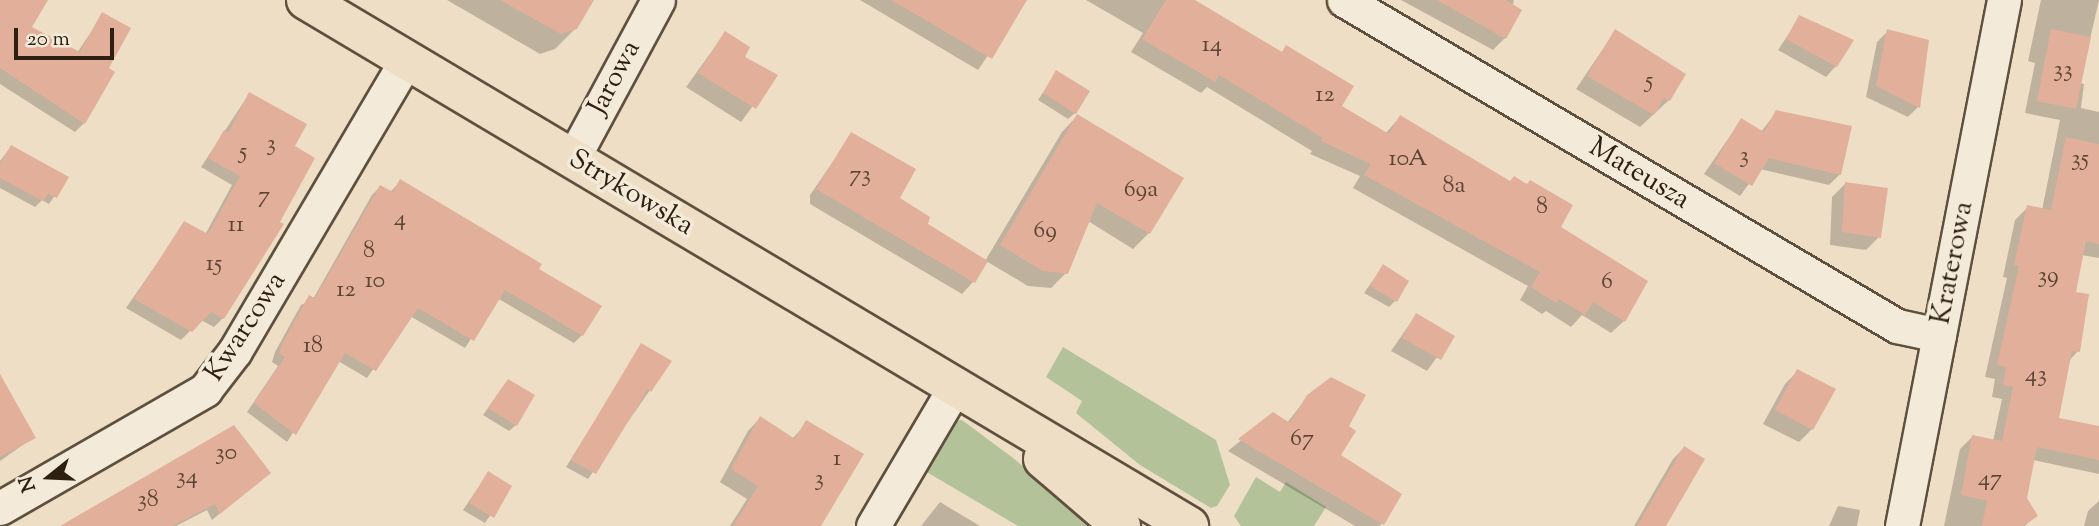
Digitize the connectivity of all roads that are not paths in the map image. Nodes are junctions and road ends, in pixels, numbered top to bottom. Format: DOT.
graph roads {
  1 [pos="306,0"];
  2 [pos="658,0"];
  3 [pos="1344,0"];
  4 [pos="2004,0"];
  5 [pos="407,60"];
  6 [pos="573,158"];
  7 [pos="1939,335"];
  8 [pos="956,386"];
  9 [pos="0,508"];
  10 [pos="873,526"];
  11 [pos="1121,526"];
  12 [pos="1189,526"];
  13 [pos="1902,526"];
  1 -- 5 [label="main road, Strykowska"];
  2 -- 6 [label="street, Jarowa"];
  3 -- 7 [label="street, Mateusza"];
  4 -- 7 [label="street, Kraterowa"];
  5 -- 6 [label="main road, Strykowska"];
  5 -- 9 [label="street, Kwarcowa"];
  6 -- 8 [label="main road, Strykowska"];
  7 -- 13 [label="street, Kraterowa"];
  8 -- 10 [label="street"];
  8 -- 11 [label="main road, Strykowska"];
  8 -- 12 [label="main road, Strykowska"];
}
